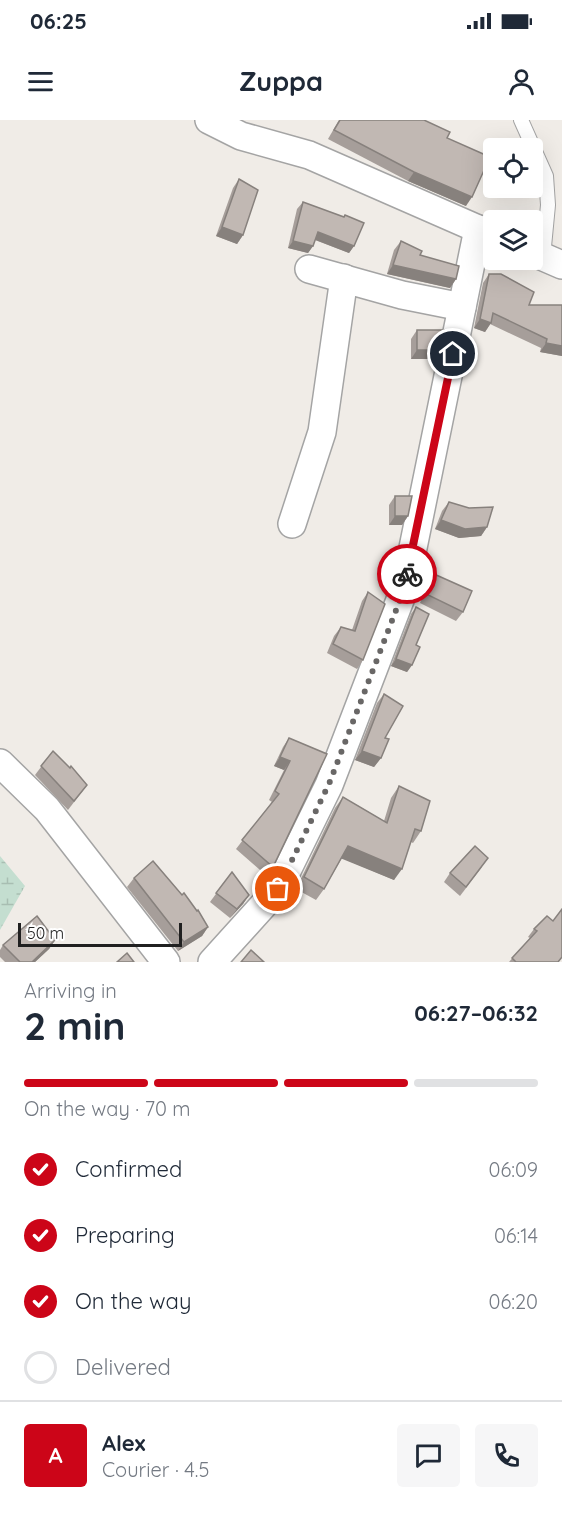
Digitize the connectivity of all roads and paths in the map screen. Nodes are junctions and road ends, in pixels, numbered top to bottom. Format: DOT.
graph roads {
  1 [pos="209,120"];
  2 [pos="521,120"];
  3 [pos="483,231"];
  4 [pos="483,241"];
  5 [pos="546,258"];
  6 [pos="309,269"];
  7 [pos="344,278"];
  8 [pos="462,307"];
  9 [pos="292,524"];
  10 [pos="0,763"];
  11 [pos="166,962"];
  12 [pos="212,962"];
  1 -- 3 [label="street"];
  2 -- 5 [label="lane"];
  4 -- 8 [label="street"];
  6 -- 7 [label="street"];
  7 -- 8 [label="street"];
  7 -- 9 [label="street"];
  8 -- 12 [label="street"];
  10 -- 11 [label="street"];
}
